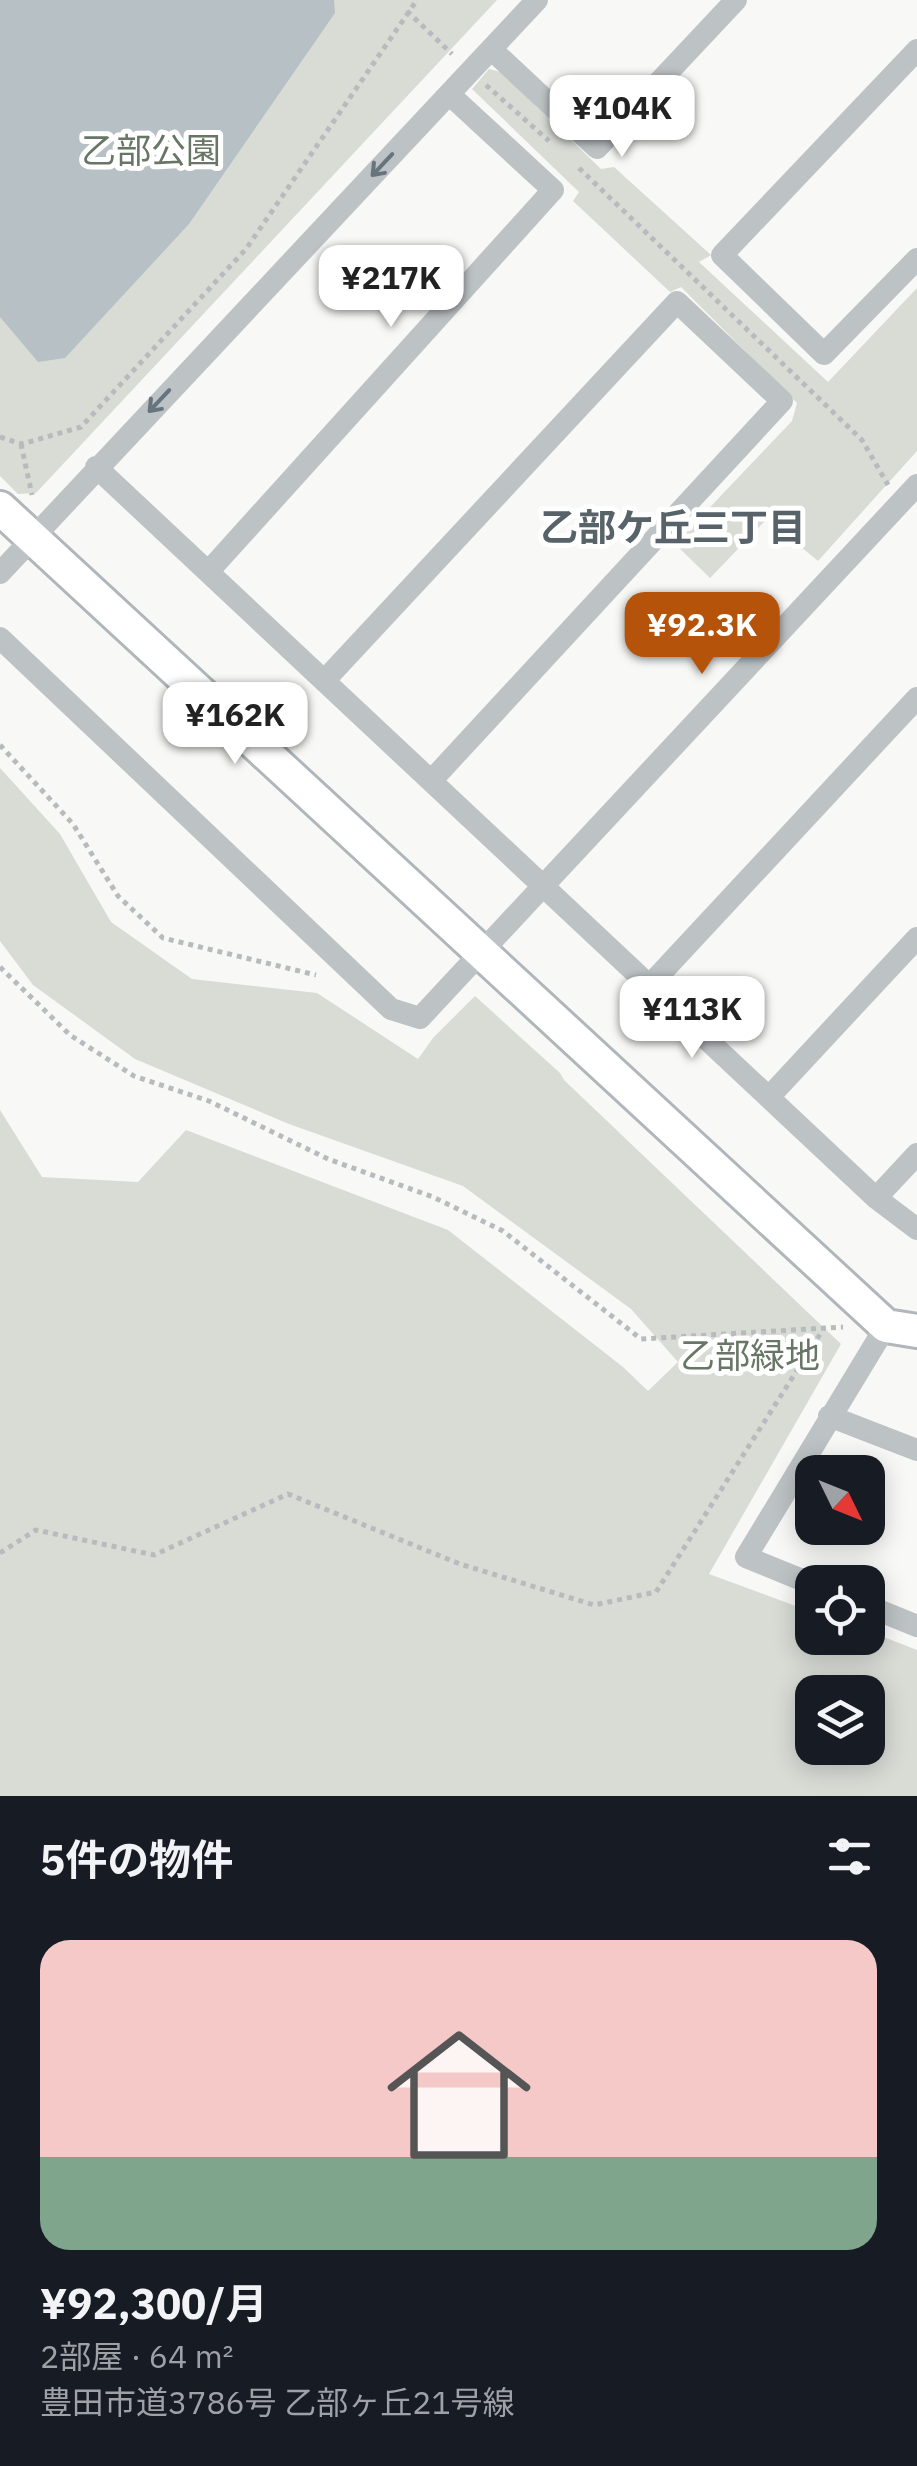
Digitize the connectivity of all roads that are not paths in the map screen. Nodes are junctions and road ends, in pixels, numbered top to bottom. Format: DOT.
graph roads {
  1 [pos="537,0"];
  2 [pos="736,0"];
  3 [pos="491,48"];
  4 [pos="917,50"];
  5 [pos="448,94"];
  6 [pos="917,259"];
  7 [pos="96,468"];
  8 [pos="917,485"];
  9 [pos="0,508"];
  10 [pos="33,522"];
  11 [pos="208,572"];
  12 [pos="0,573"];
  13 [pos="0,638"];
  14 [pos="324,681"];
  15 [pos="917,698"];
  16 [pos="431,781"];
  17 [pos="543,886"];
  18 [pos="917,938"];
  19 [pos="481,952"];
  20 [pos="650,986"];
  21 [pos="769,1098"];
  22 [pos="917,1154"];
  23 [pos="876,1198"];
  24 [pos="917,1228"];
  25 [pos="886,1327"];
  26 [pos="829,1416"];
  27 [pos="917,1450"];
  28 [pos="795,1577"];
  29 [pos="885,1613"];
  30 [pos="917,1626"];
  1 -- 3 [label="street"];
  2 -- 3 [label="street"];
  3 -- 5 [label="street"];
  4 -- 6 [label="street"];
  5 -- 7 [label="street, one-way"];
  5 -- 11 [label="street"];
  7 -- 10 [label="street"];
  7 -- 11 [label="street"];
  8 -- 17 [label="street"];
  9 -- 10 [label="street"];
  10 -- 12 [label="street"];
  10 -- 19 [label="street"];
  11 -- 14 [label="street"];
  13 -- 19 [label="street"];
  14 -- 16 [label="street"];
  14 -- 16 [label="street"];
  15 -- 20 [label="street"];
  16 -- 17 [label="street"];
  17 -- 19 [label="street"];
  17 -- 20 [label="street"];
  18 -- 21 [label="street"];
  19 -- 25 [label="street"];
  20 -- 21 [label="street"];
  21 -- 23 [label="street"];
  22 -- 23 [label="street"];
  23 -- 24 [label="street"];
  25 -- 26 [label="street"];
  26 -- 27 [label="street"];
  26 -- 28 [label="street"];
  29 -- 30 [label="street"];
}
